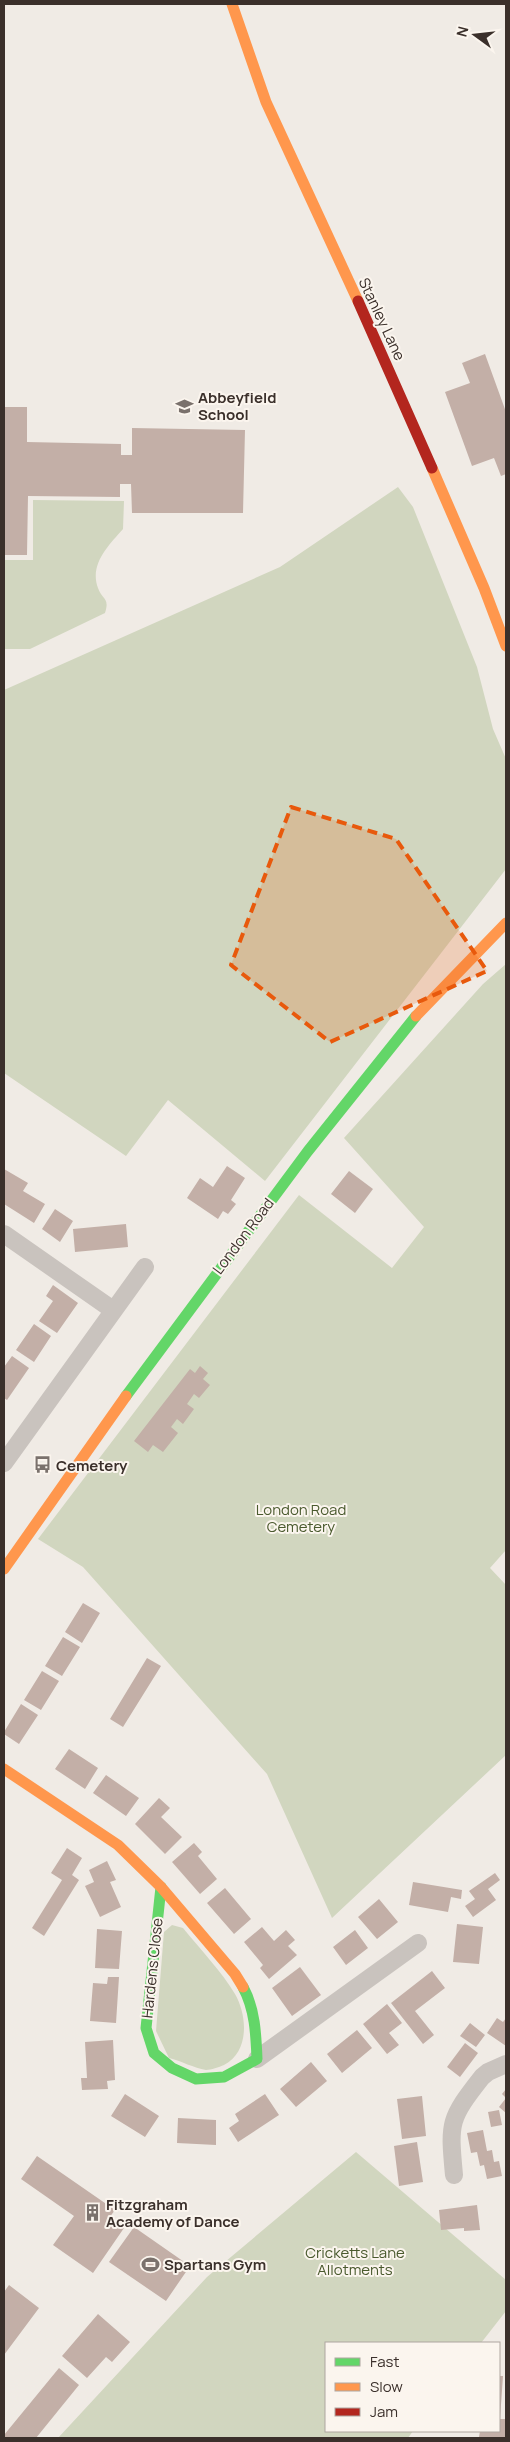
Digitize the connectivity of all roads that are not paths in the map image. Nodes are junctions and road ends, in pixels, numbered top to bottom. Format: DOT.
graph roads {
  1 [pos="232,4"];
  2 [pos="506,646"];
  3 [pos="506,923"];
  4 [pos="4,1234"];
  5 [pos="145,1267"];
  6 [pos="113,1310"];
  7 [pos="4,1463"];
  8 [pos="4,1569"];
  9 [pos="4,1769"];
  10 [pos="161,1887"];
  11 [pos="418,1943"];
  12 [pos="257,2059"];
  13 [pos="506,2064"];
  14 [pos="454,2175"];
  1 -- 2 [label="street, Stanley Lane"];
  3 -- 8 [label="street, London Road"];
  4 -- 6 [label="street"];
  5 -- 6 [label="street"];
  6 -- 7 [label="street"];
  9 -- 10 [label="street, Hardens Close"];
  10 -- 12 [label="street, Hardens Close"];
  10 -- 12 [label="street, Hardens Close"];
  11 -- 12 [label="street, Hardens Close"];
  13 -- 14 [label="street"];
}
